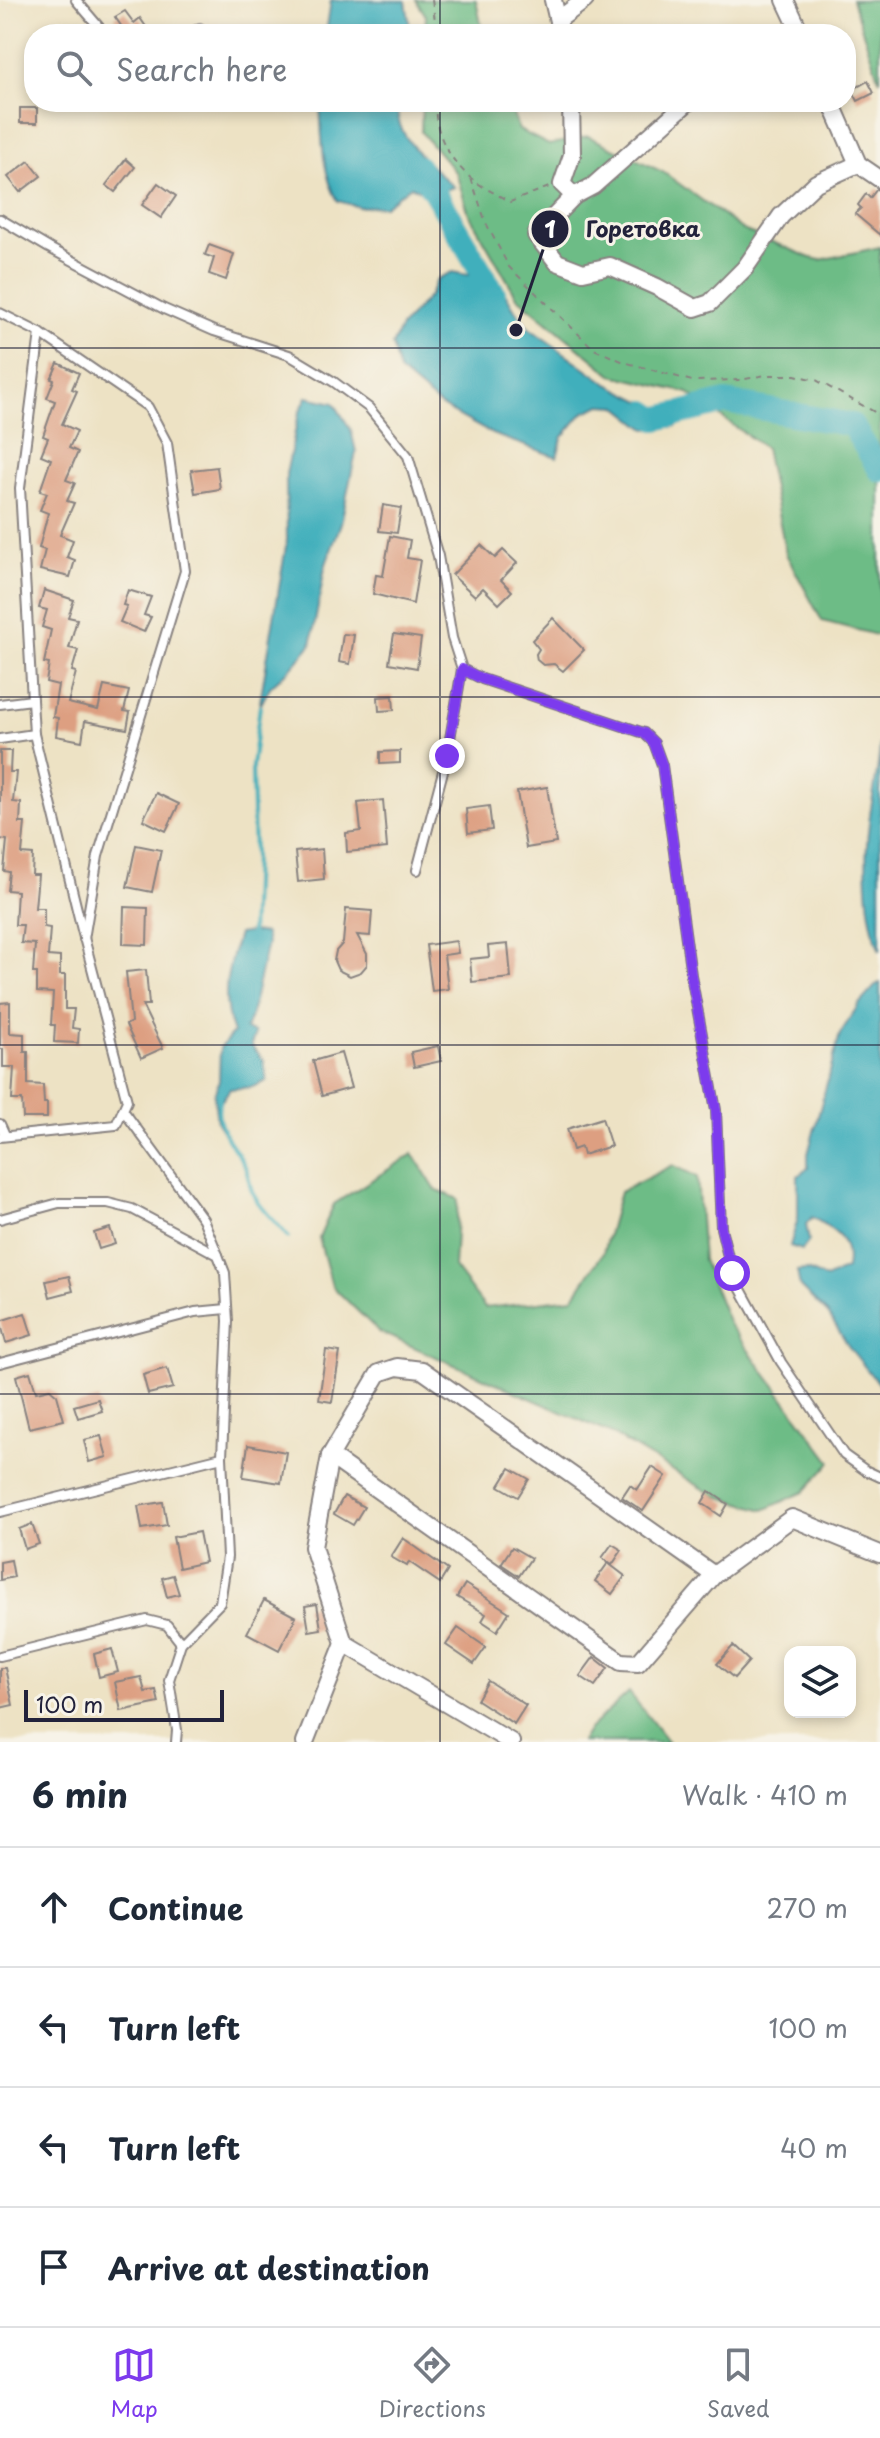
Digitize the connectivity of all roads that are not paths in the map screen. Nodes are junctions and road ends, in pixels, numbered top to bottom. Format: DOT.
graph roads {
  1 [pos="76,0"];
  2 [pos="553,0"];
  3 [pos="585,0"];
  4 [pos="785,0"];
  5 [pos="96,24"];
  6 [pos="559,24"];
  7 [pos="563,24"];
  8 [pos="796,24"];
  9 [pos="571,112"];
  10 [pos="677,112"];
  11 [pos="835,112"];
  12 [pos="858,164"];
  13 [pos="880,179"];
  14 [pos="574,196"];
  15 [pos="0,219"];
  16 [pos="0,313"];
  17 [pos="40,333"];
  18 [pos="462,669"];
  19 [pos="32,700"];
  20 [pos="0,704"];
  21 [pos="34,734"];
  22 [pos="0,739"];
  23 [pos="417,870"];
  24 [pos="84,939"];
  25 [pos="123,1110"];
  26 [pos="0,1124"];
  27 [pos="2,1136"];
  28 [pos="0,1219"];
  29 [pos="218,1255"];
  30 [pos="227,1309"];
  31 [pos="0,1363"];
  32 [pos="330,1456"];
  33 [pos="222,1457"];
  34 [pos="880,1477"];
  35 [pos="0,1512"];
  36 [pos="880,1554"];
  37 [pos="714,1575"];
  38 [pos="181,1643"];
  39 [pos="344,1643"];
  40 [pos="0,1656"];
  41 [pos="176,1742"];
  42 [pos="305,1742"];
  43 [pos="511,1742"];
  1 -- 5 [label="lane"];
  2 -- 6 [label="street"];
  3 -- 7 [label="street"];
  4 -- 8 [label="street"];
  9 -- 14 [label="street"];
  10 -- 14 [label="street"];
  11 -- 12 [label="street"];
  12 -- 13 [label="street"];
  12 -- 14 [label="street"];
  15 -- 18 [label="lane"];
  16 -- 17 [label="lane"];
  17 -- 19 [label="lane"];
  17 -- 24 [label="lane"];
  18 -- 23 [label="lane"];
  18 -- 34 [label="lane"];
  19 -- 20 [label="lane"];
  19 -- 21 [label="lane"];
  21 -- 22 [label="lane"];
  21 -- 24 [label="lane"];
  24 -- 25 [label="lane"];
  25 -- 27 [label="lane"];
  25 -- 29 [label="lane"];
  26 -- 27 [label="lane"];
  28 -- 29 [label="lane"];
  29 -- 30 [label="lane"];
  30 -- 31 [label="lane"];
  30 -- 33 [label="lane"];
  32 -- 37 [label="street"];
  32 -- 37 [label="street"];
  32 -- 39 [label="street"];
  33 -- 35 [label="lane"];
  33 -- 38 [label="lane"];
  36 -- 37 [label="street"];
  38 -- 40 [label="lane"];
  38 -- 41 [label="lane"];
  39 -- 42 [label="street"];
  39 -- 43 [label="street"];
}
